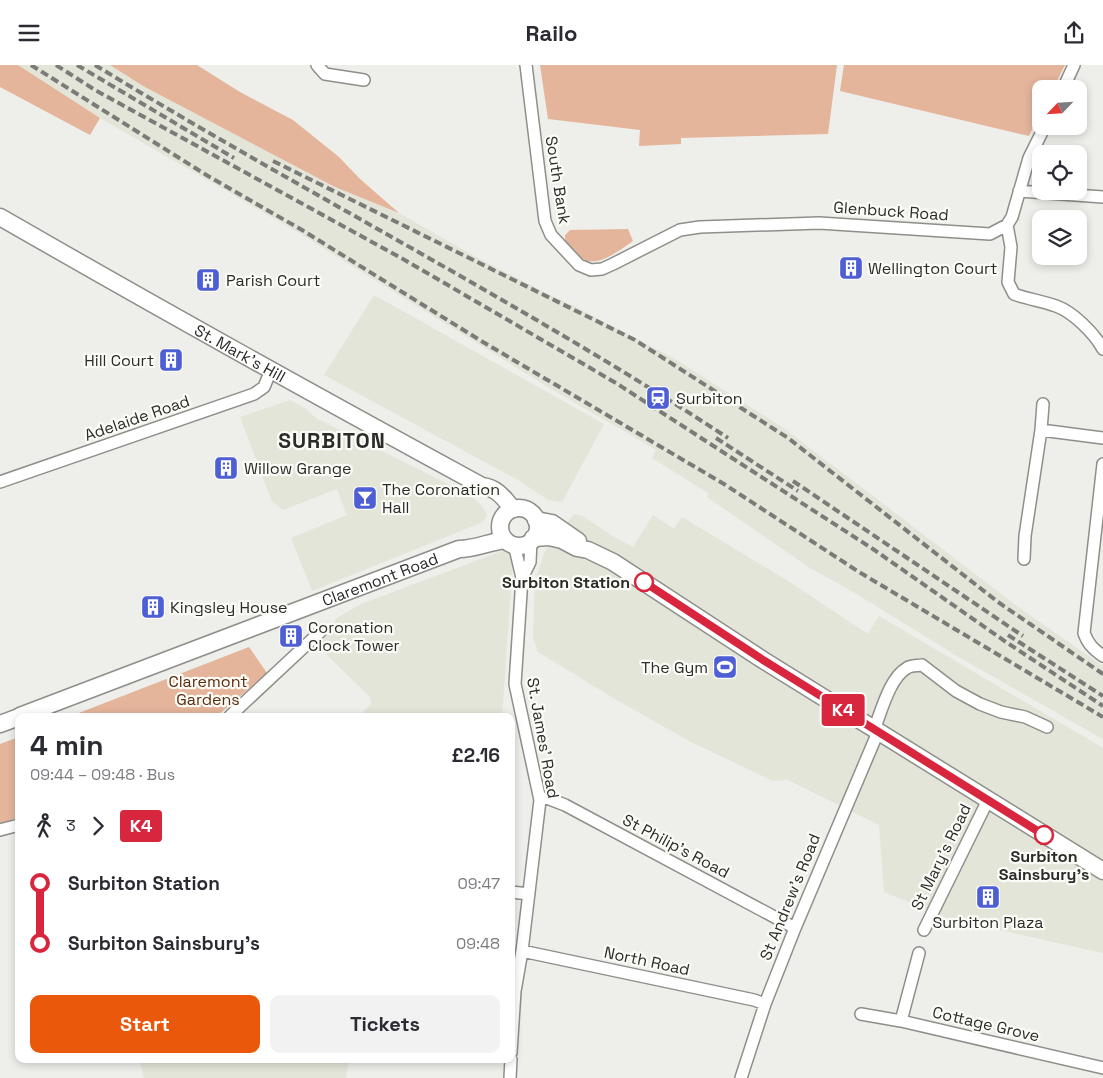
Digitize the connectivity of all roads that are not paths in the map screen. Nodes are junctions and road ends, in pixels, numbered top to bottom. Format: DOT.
graph roads {
  1 [pos="317,65"];
  2 [pos="526,65"];
  3 [pos="1074,65"];
  4 [pos="364,80"];
  5 [pos="1067,80"];
  6 [pos="1040,135"];
  7 [pos="1019,191"];
  8 [pos="1103,197"];
  9 [pos="0,217"];
  10 [pos="1007,225"];
  11 [pos="602,269"];
  12 [pos="1103,349"];
  13 [pos="271,370"];
  14 [pos="1044,403"];
  15 [pos="1041,431"];
  16 [pos="1103,438"];
  17 [pos="1103,464"];
  18 [pos="0,482"];
  19 [pos="505,516"];
  20 [pos="536,520"];
  21 [pos="532,539"];
  22 [pos="510,542"];
  23 [pos="459,549"];
  24 [pos="588,549"];
  25 [pos="1024,559"];
  26 [pos="522,578"];
  27 [pos="320,633"];
  28 [pos="1103,656"];
  29 [pos="29,713"];
  30 [pos="233,713"];
  31 [pos="15,718"];
  32 [pos="0,724"];
  33 [pos="1048,727"];
  34 [pos="876,731"];
  35 [pos="540,800"];
  36 [pos="988,800"];
  37 [pos="15,826"];
  38 [pos="0,830"];
  39 [pos="1103,871"];
  40 [pos="515,893"];
  41 [pos="529,895"];
  42 [pos="795,928"];
  43 [pos="924,929"];
  44 [pos="522,951"];
  45 [pos="919,953"];
  46 [pos="515,982"];
  47 [pos="765,1004"];
  48 [pos="861,1014"];
  49 [pos="902,1021"];
  50 [pos="511,1063"];
  51 [pos="1103,1068"];
  52 [pos="510,1078"];
  53 [pos="741,1078"];
  1 -- 4 [label="street"];
  2 -- 11 [label="street, South Bank"];
  3 -- 5 [label="street"];
  6 -- 7 [label="street"];
  7 -- 8 [label="street"];
  7 -- 10 [label="street"];
  9 -- 13 [label="main road, St. Mark's Hill"];
  10 -- 11 [label="street, Glenbuck Road"];
  10 -- 12 [label="street"];
  13 -- 18 [label="street, Adelaide Road"];
  13 -- 19 [label="main road, St. Mark's Hill"];
  14 -- 15 [label="street"];
  15 -- 16 [label="street"];
  15 -- 25 [label="street"];
  17 -- 28 [label="street"];
  19 -- 20 [label="main road"];
  19 -- 22 [label="main road"];
  19 -- 23 [label="main road, Claremont Road"];
  20 -- 21 [label="main road"];
  20 -- 24 [label="main road"];
  21 -- 22 [label="main road"];
  21 -- 24 [label="main road"];
  21 -- 26 [label="street, St. James' Road"];
  22 -- 23 [label="main road, Claremont Road"];
  22 -- 26 [label="street, St. James' Road"];
  23 -- 29 [label="main road, Claremont Road"];
  24 -- 34 [label="main road"];
  26 -- 35 [label="street, St. James' Road"];
  27 -- 30 [label="street"];
  31 -- 32 [label="main road, Claremont Road"];
  33 -- 34 [label="street, St Andrew's Road"];
  34 -- 36 [label="main road"];
  34 -- 42 [label="street, St Andrew's Road"];
  35 -- 41 [label="street, St. James' Road"];
  35 -- 42 [label="street, St Philip's Road"];
  36 -- 39 [label="main road"];
  36 -- 43 [label="street, St Mary's Road"];
  37 -- 38 [label="street"];
  40 -- 41 [label="street"];
  41 -- 44 [label="street, St. James' Road"];
  42 -- 47 [label="street, St Andrew's Road"];
  44 -- 46 [label="street, St. James' Road"];
  44 -- 47 [label="street, North Road"];
  45 -- 49 [label="street"];
  47 -- 53 [label="street, St Andrew's Road"];
  48 -- 49 [label="street, Cottage Grove"];
  49 -- 51 [label="street, Cottage Grove"];
  50 -- 52 [label="street"];
}
